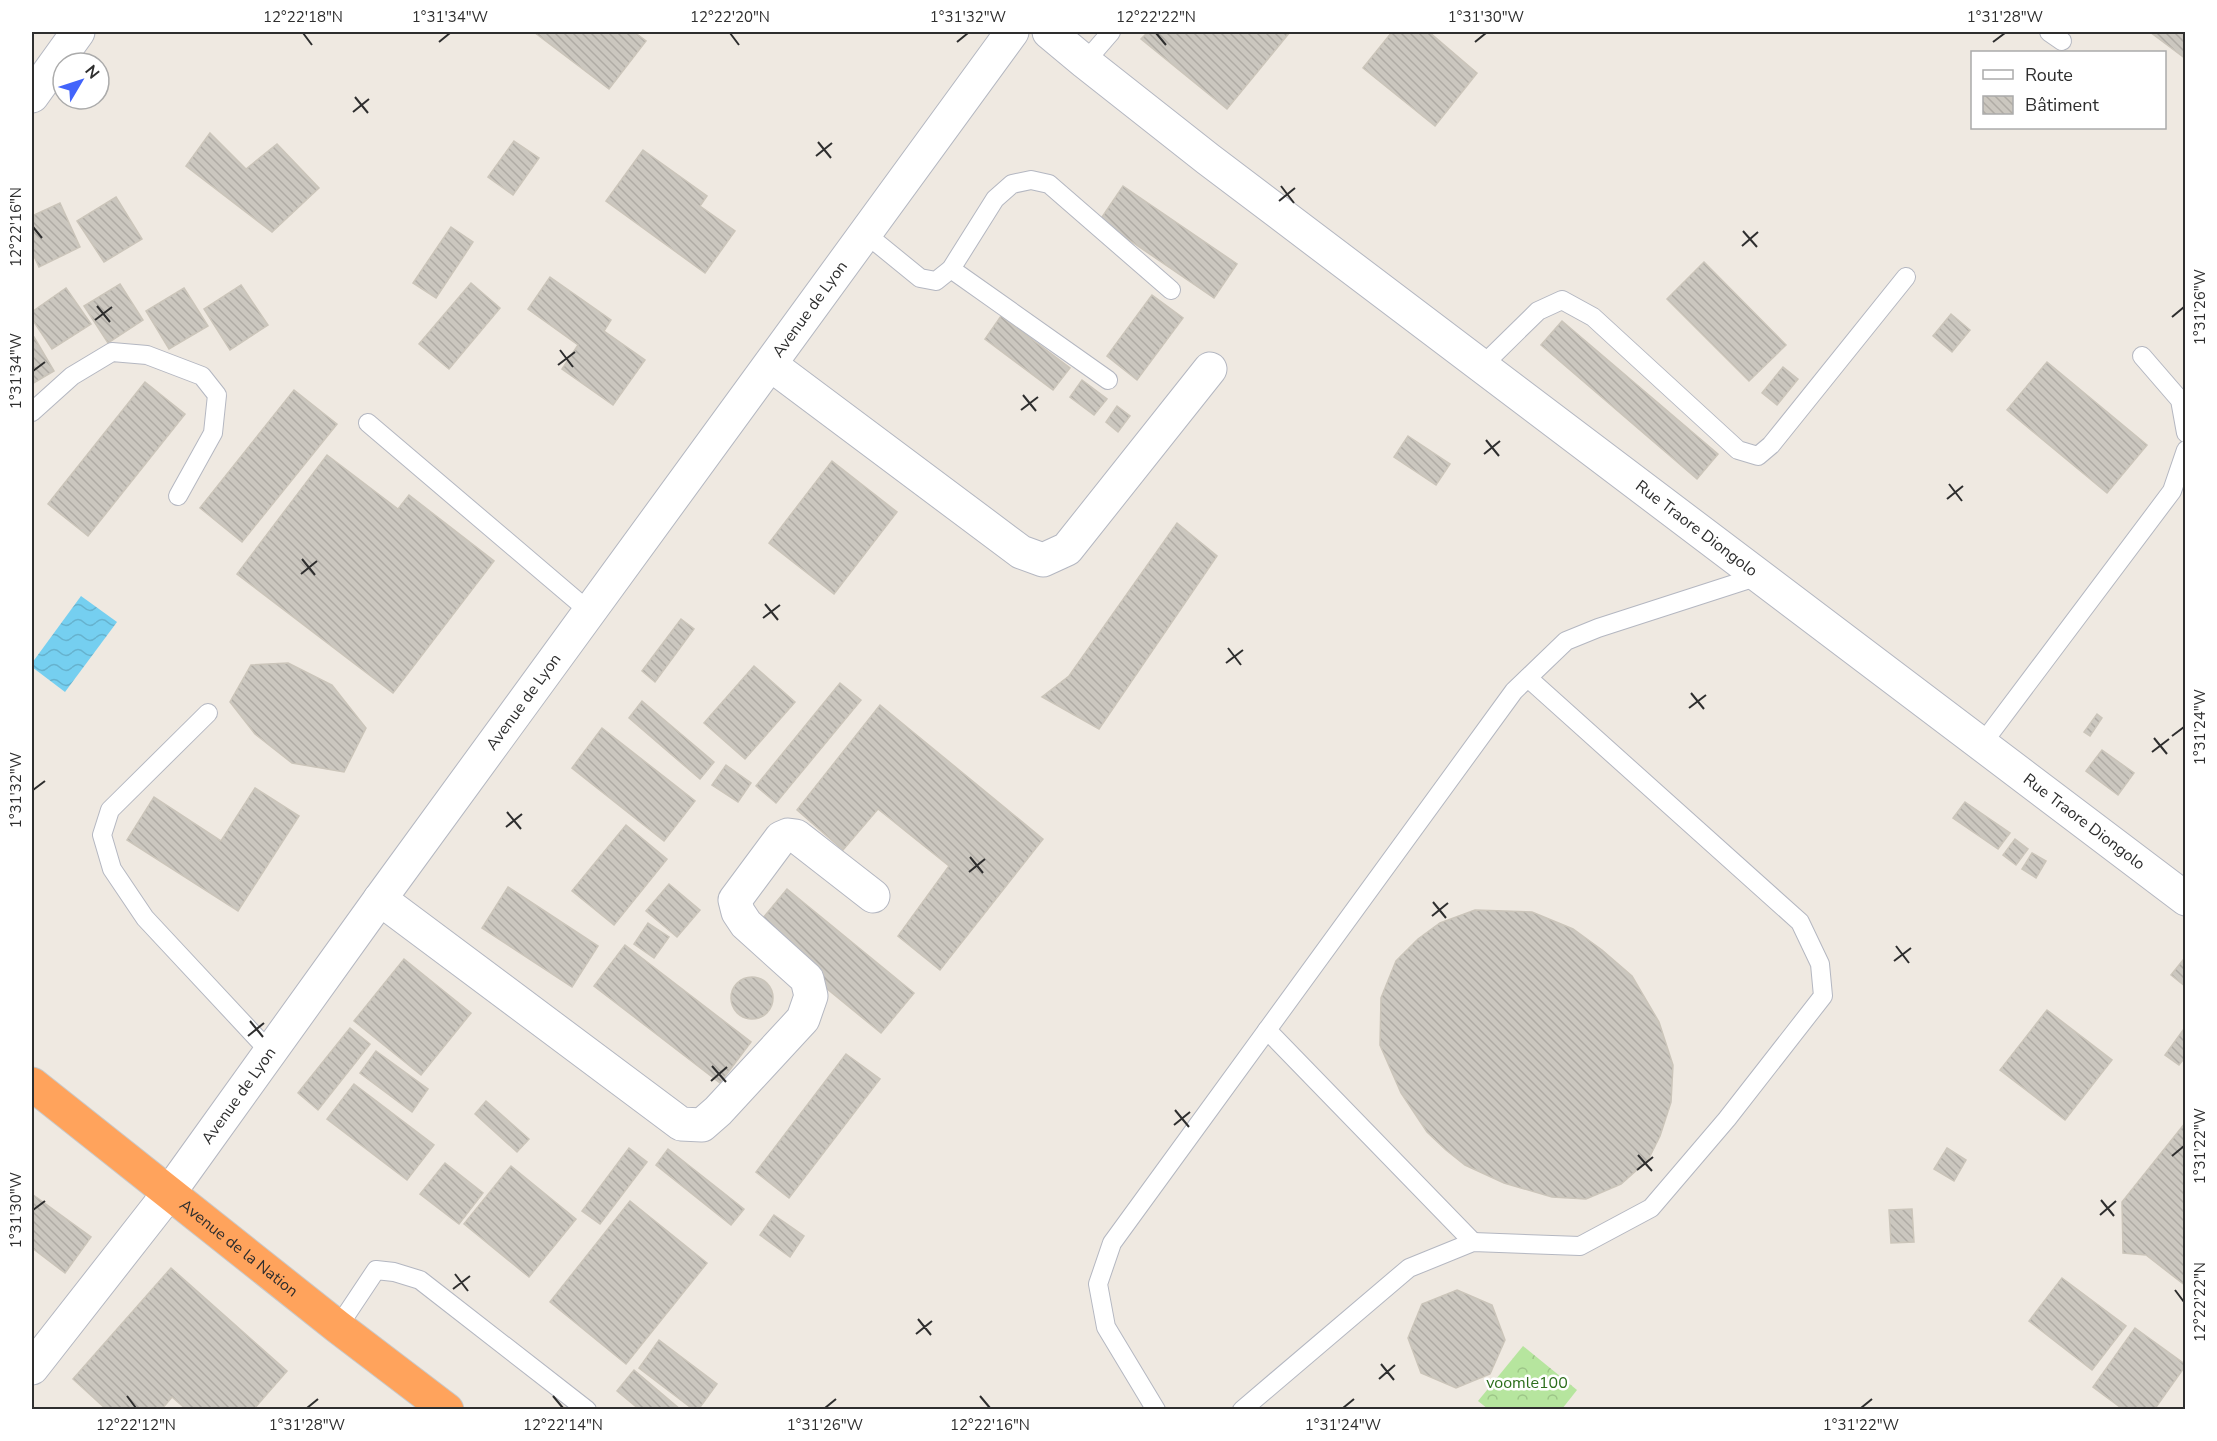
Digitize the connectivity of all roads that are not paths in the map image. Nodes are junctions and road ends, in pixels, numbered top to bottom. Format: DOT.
graph roads {
  1 [pos="78,32"];
  2 [pos="1012,32"];
  3 [pos="1049,32"];
  4 [pos="1111,32"];
  5 [pos="1085,62"];
  6 [pos="32,96"];
  7 [pos="866,234"];
  8 [pos="951,269"];
  9 [pos="1906,277"];
  10 [pos="1171,290"];
  11 [pos="2142,356"];
  12 [pos="771,365"];
  13 [pos="1482,366"];
  14 [pos="1210,369"];
  15 [pos="1108,380"];
  16 [pos="32,412"];
  17 [pos="368,423"];
  18 [pos="2186,433"];
  19 [pos="2186,450"];
  20 [pos="178,496"];
  21 [pos="1759,576"];
  22 [pos="590,612"];
  23 [pos="1528,678"];
  24 [pos="208,713"];
  25 [pos="1982,744"];
  26 [pos="873,896"];
  27 [pos="380,899"];
  28 [pos="2186,899"];
  29 [pos="1267,1030"];
  30 [pos="270,1052"];
  31 [pos="32,1084"];
  32 [pos="169,1193"];
  33 [pos="1473,1242"];
  34 [pos="338,1327"];
  35 [pos="32,1368"];
  36 [pos="447,1410"];
  37 [pos="587,1410"];
  38 [pos="1156,1410"];
  39 [pos="1242,1410"];
  1 -- 6 [label="street"];
  2 -- 7 [label="street, Avenue de Lyon"];
  3 -- 5 [label="street, Rue Traore Diongolo"];
  4 -- 5 [label="lane"];
  5 -- 13 [label="street, Rue Traore Diongolo"];
  7 -- 8 [label="lane"];
  7 -- 12 [label="street, Avenue de Lyon"];
  8 -- 10 [label="lane"];
  8 -- 15 [label="lane"];
  9 -- 13 [label="lane"];
  11 -- 18 [label="lane"];
  12 -- 14 [label="street"];
  12 -- 22 [label="street, Avenue de Lyon"];
  13 -- 21 [label="street, Rue Traore Diongolo"];
  16 -- 20 [label="lane"];
  17 -- 22 [label="lane"];
  19 -- 25 [label="lane"];
  21 -- 23 [label="lane"];
  21 -- 25 [label="street, Rue Traore Diongolo"];
  22 -- 27 [label="street, Avenue de Lyon"];
  23 -- 29 [label="lane"];
  23 -- 33 [label="lane"];
  24 -- 30 [label="lane"];
  25 -- 28 [label="street, Rue Traore Diongolo"];
  26 -- 27 [label="street"];
  27 -- 30 [label="street, Avenue de Lyon"];
  29 -- 33 [label="lane"];
  29 -- 38 [label="lane"];
  30 -- 32 [label="street, Avenue de Lyon"];
  31 -- 32 [label="highway, Avenue de la Nation"];
  32 -- 34 [label="highway, Avenue de la Nation"];
  32 -- 35 [label="street, Avenue de Lyon"];
  33 -- 39 [label="lane"];
  34 -- 36 [label="highway, Avenue de la Nation"];
  34 -- 37 [label="lane"];
}
